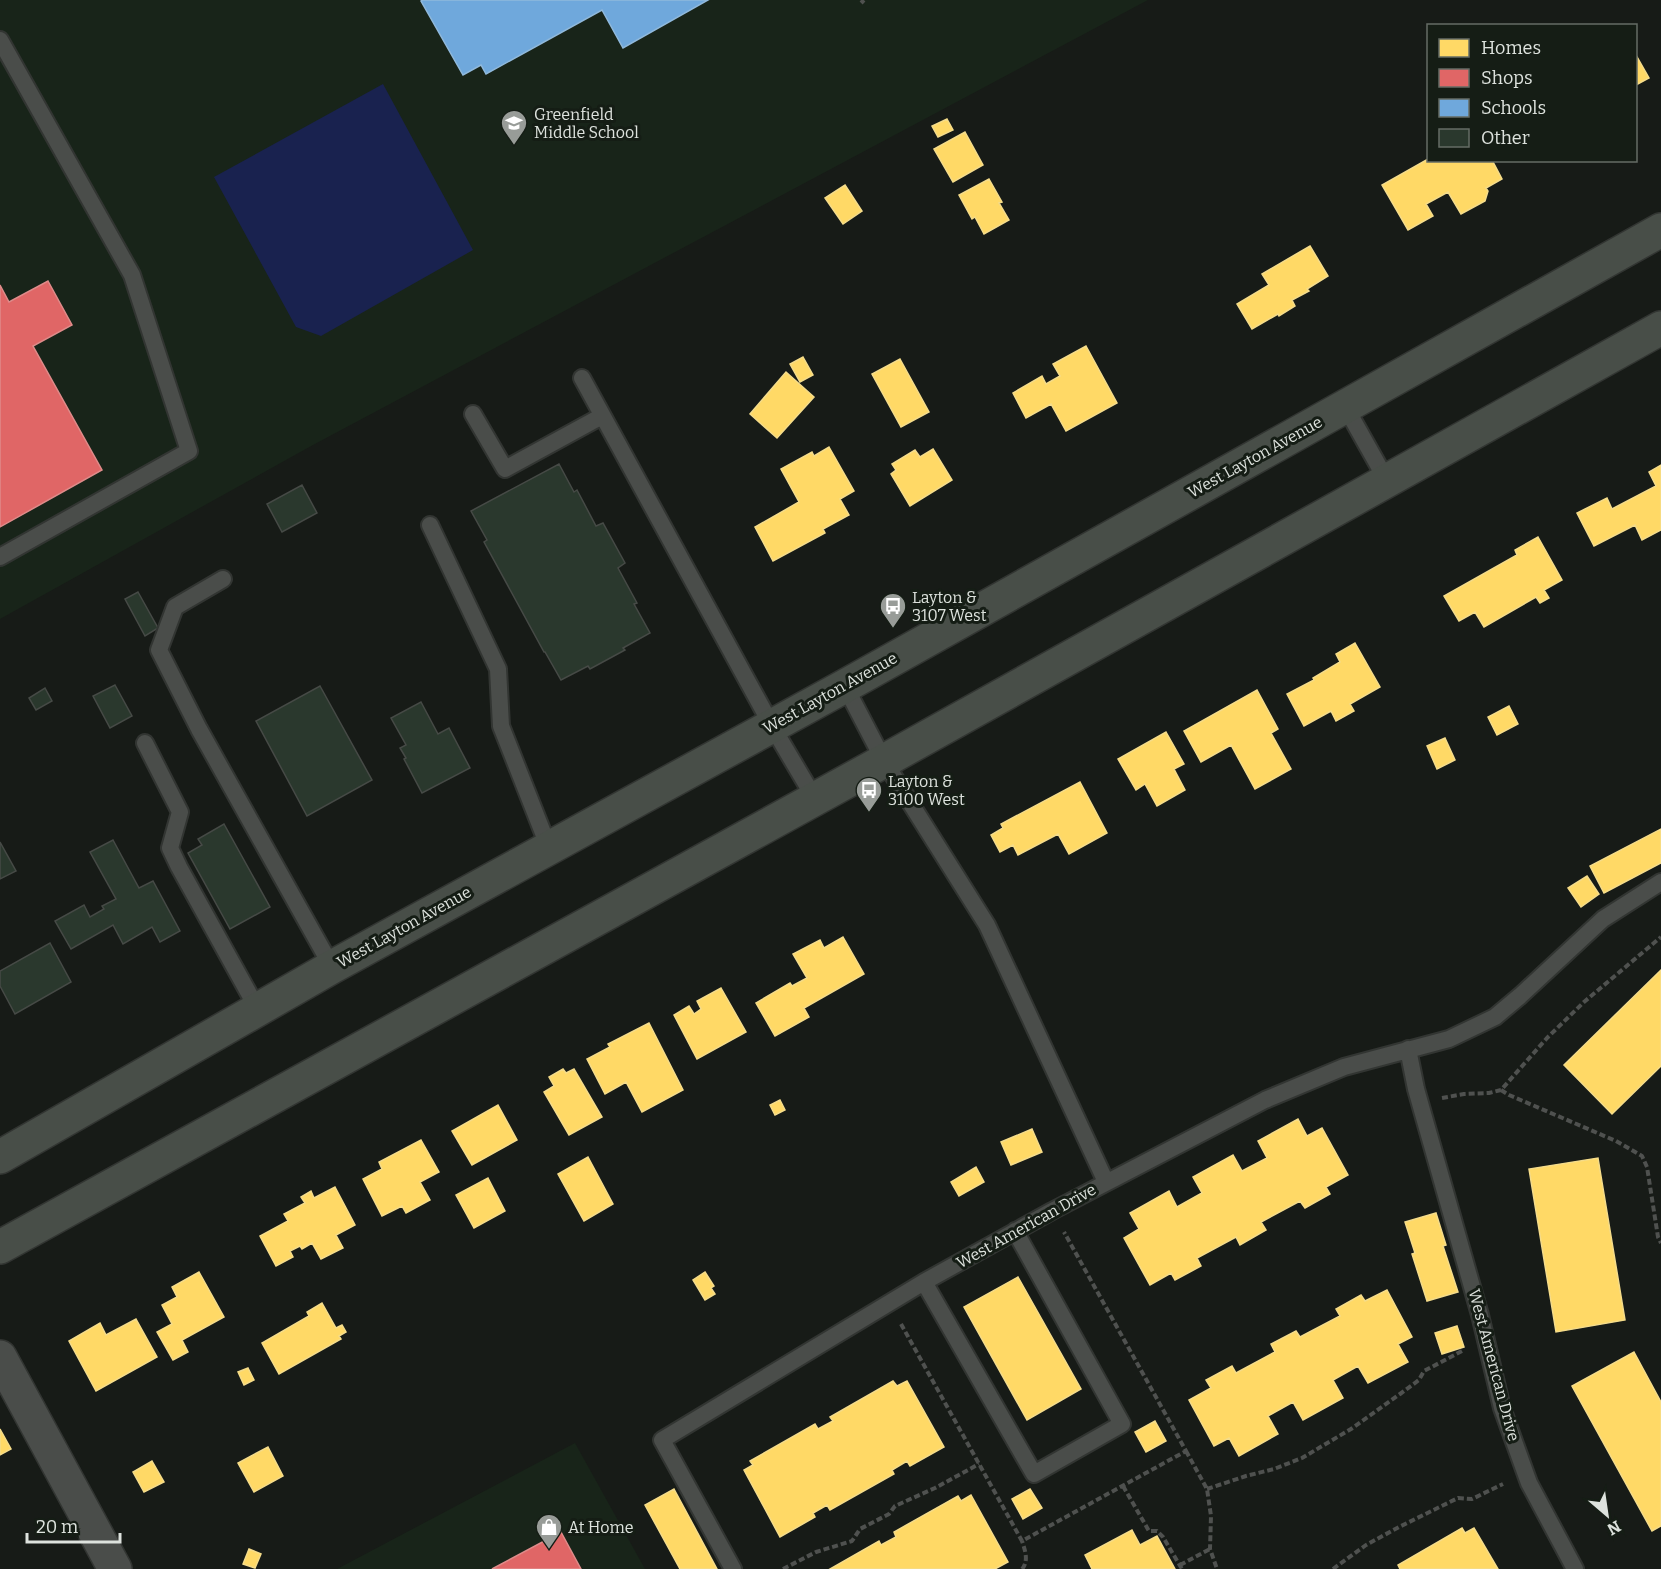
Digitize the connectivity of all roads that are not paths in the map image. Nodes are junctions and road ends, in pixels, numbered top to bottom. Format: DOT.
graph roads {
  1 [pos="0,40"];
  2 [pos="1661,230"];
  3 [pos="1661,328"];
  4 [pos="582,378"];
  5 [pos="1345,406"];
  6 [pos="472,414"];
  7 [pos="602,416"];
  8 [pos="1387,481"];
  9 [pos="430,525"];
  10 [pos="0,557"];
  11 [pos="223,579"];
  12 [pos="845,686"];
  13 [pos="772,726"];
  14 [pos="145,743"];
  15 [pos="884,761"];
  16 [pos="815,799"];
  17 [pos="549,848"];
  18 [pos="1661,882"];
  19 [pos="332,967"];
  20 [pos="258,1010"];
  21 [pos="1408,1049"];
  22 [pos="0,1157"];
  23 [pos="1106,1182"];
  24 [pos="1015,1231"];
  25 [pos="0,1247"];
  26 [pos="924,1282"];
  27 [pos="0,1357"];
  28 [pos="115,1569"];
  29 [pos="732,1569"];
  30 [pos="1575,1569"];
  1 -- 10 [label="lane"];
  2 -- 5 [label="main road, West Layton Avenue"];
  3 -- 8 [label="main road"];
  4 -- 7 [label="lane"];
  5 -- 8 [label="lane"];
  5 -- 12 [label="main road, West Layton Avenue"];
  6 -- 7 [label="lane"];
  7 -- 13 [label="lane"];
  8 -- 15 [label="main road"];
  9 -- 17 [label="lane"];
  11 -- 19 [label="lane"];
  12 -- 13 [label="main road, West Layton Avenue"];
  12 -- 15 [label="lane"];
  13 -- 16 [label="lane"];
  13 -- 17 [label="main road, West Layton Avenue"];
  14 -- 20 [label="lane"];
  15 -- 16 [label="main road"];
  15 -- 23 [label="lane"];
  16 -- 25 [label="main road"];
  17 -- 19 [label="main road, West Layton Avenue"];
  18 -- 21 [label="lane, West American Drive"];
  19 -- 20 [label="main road, West Layton Avenue"];
  20 -- 22 [label="main road, West Layton Avenue"];
  21 -- 23 [label="lane, West American Drive"];
  21 -- 30 [label="lane, West American Drive"];
  23 -- 24 [label="lane, West American Drive"];
  24 -- 26 [label="lane, West American Drive"];
  24 -- 26 [label="lane"];
  26 -- 29 [label="lane, West American Drive"];
  27 -- 28 [label="street"];
}
